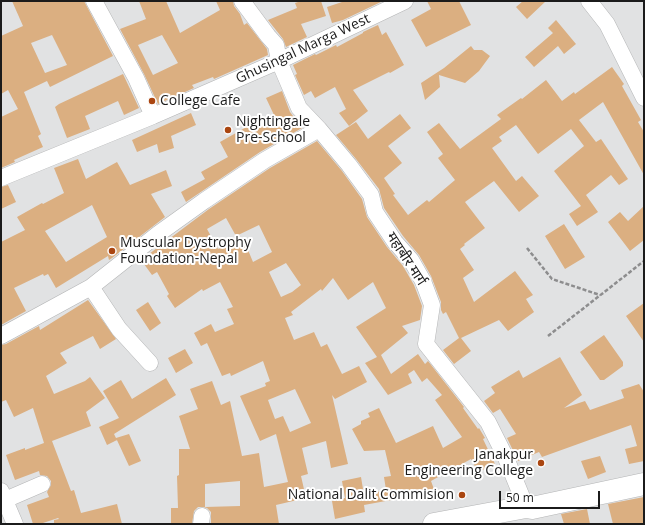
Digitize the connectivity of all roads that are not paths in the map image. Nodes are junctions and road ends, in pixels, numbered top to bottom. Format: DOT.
graph roads {
  1 [pos="94,1"];
  2 [pos="242,1"];
  3 [pos="405,1"];
  4 [pos="589,1"];
  5 [pos="279,62"];
  6 [pos="644,98"];
  7 [pos="153,116"];
  8 [pos="319,128"];
  9 [pos="1,178"];
  10 [pos="91,287"];
  11 [pos="1,336"];
  12 [pos="150,363"];
  13 [pos="42,484"];
  14 [pos="644,484"];
  15 [pos="3,495"];
  16 [pos="526,507"];
  17 [pos="16,524"];
  18 [pos="434,524"];
  1 -- 7 [label="street"];
  2 -- 5 [label="street, महाबीर मार्ग"];
  3 -- 5 [label="street, Ghusingal Marga West"];
  4 -- 6 [label="street"];
  5 -- 7 [label="street, Ghusingal Marga West"];
  5 -- 8 [label="street, महाबीर मार्ग"];
  7 -- 9 [label="street, Ghusingal Marga West"];
  8 -- 10 [label="street"];
  8 -- 16 [label="street, महाबीर मार्ग"];
  10 -- 11 [label="street"];
  10 -- 12 [label="street"];
  13 -- 15 [label="street"];
  14 -- 16 [label="main road"];
  15 -- 17 [label="street"];
  16 -- 18 [label="main road"];
}
